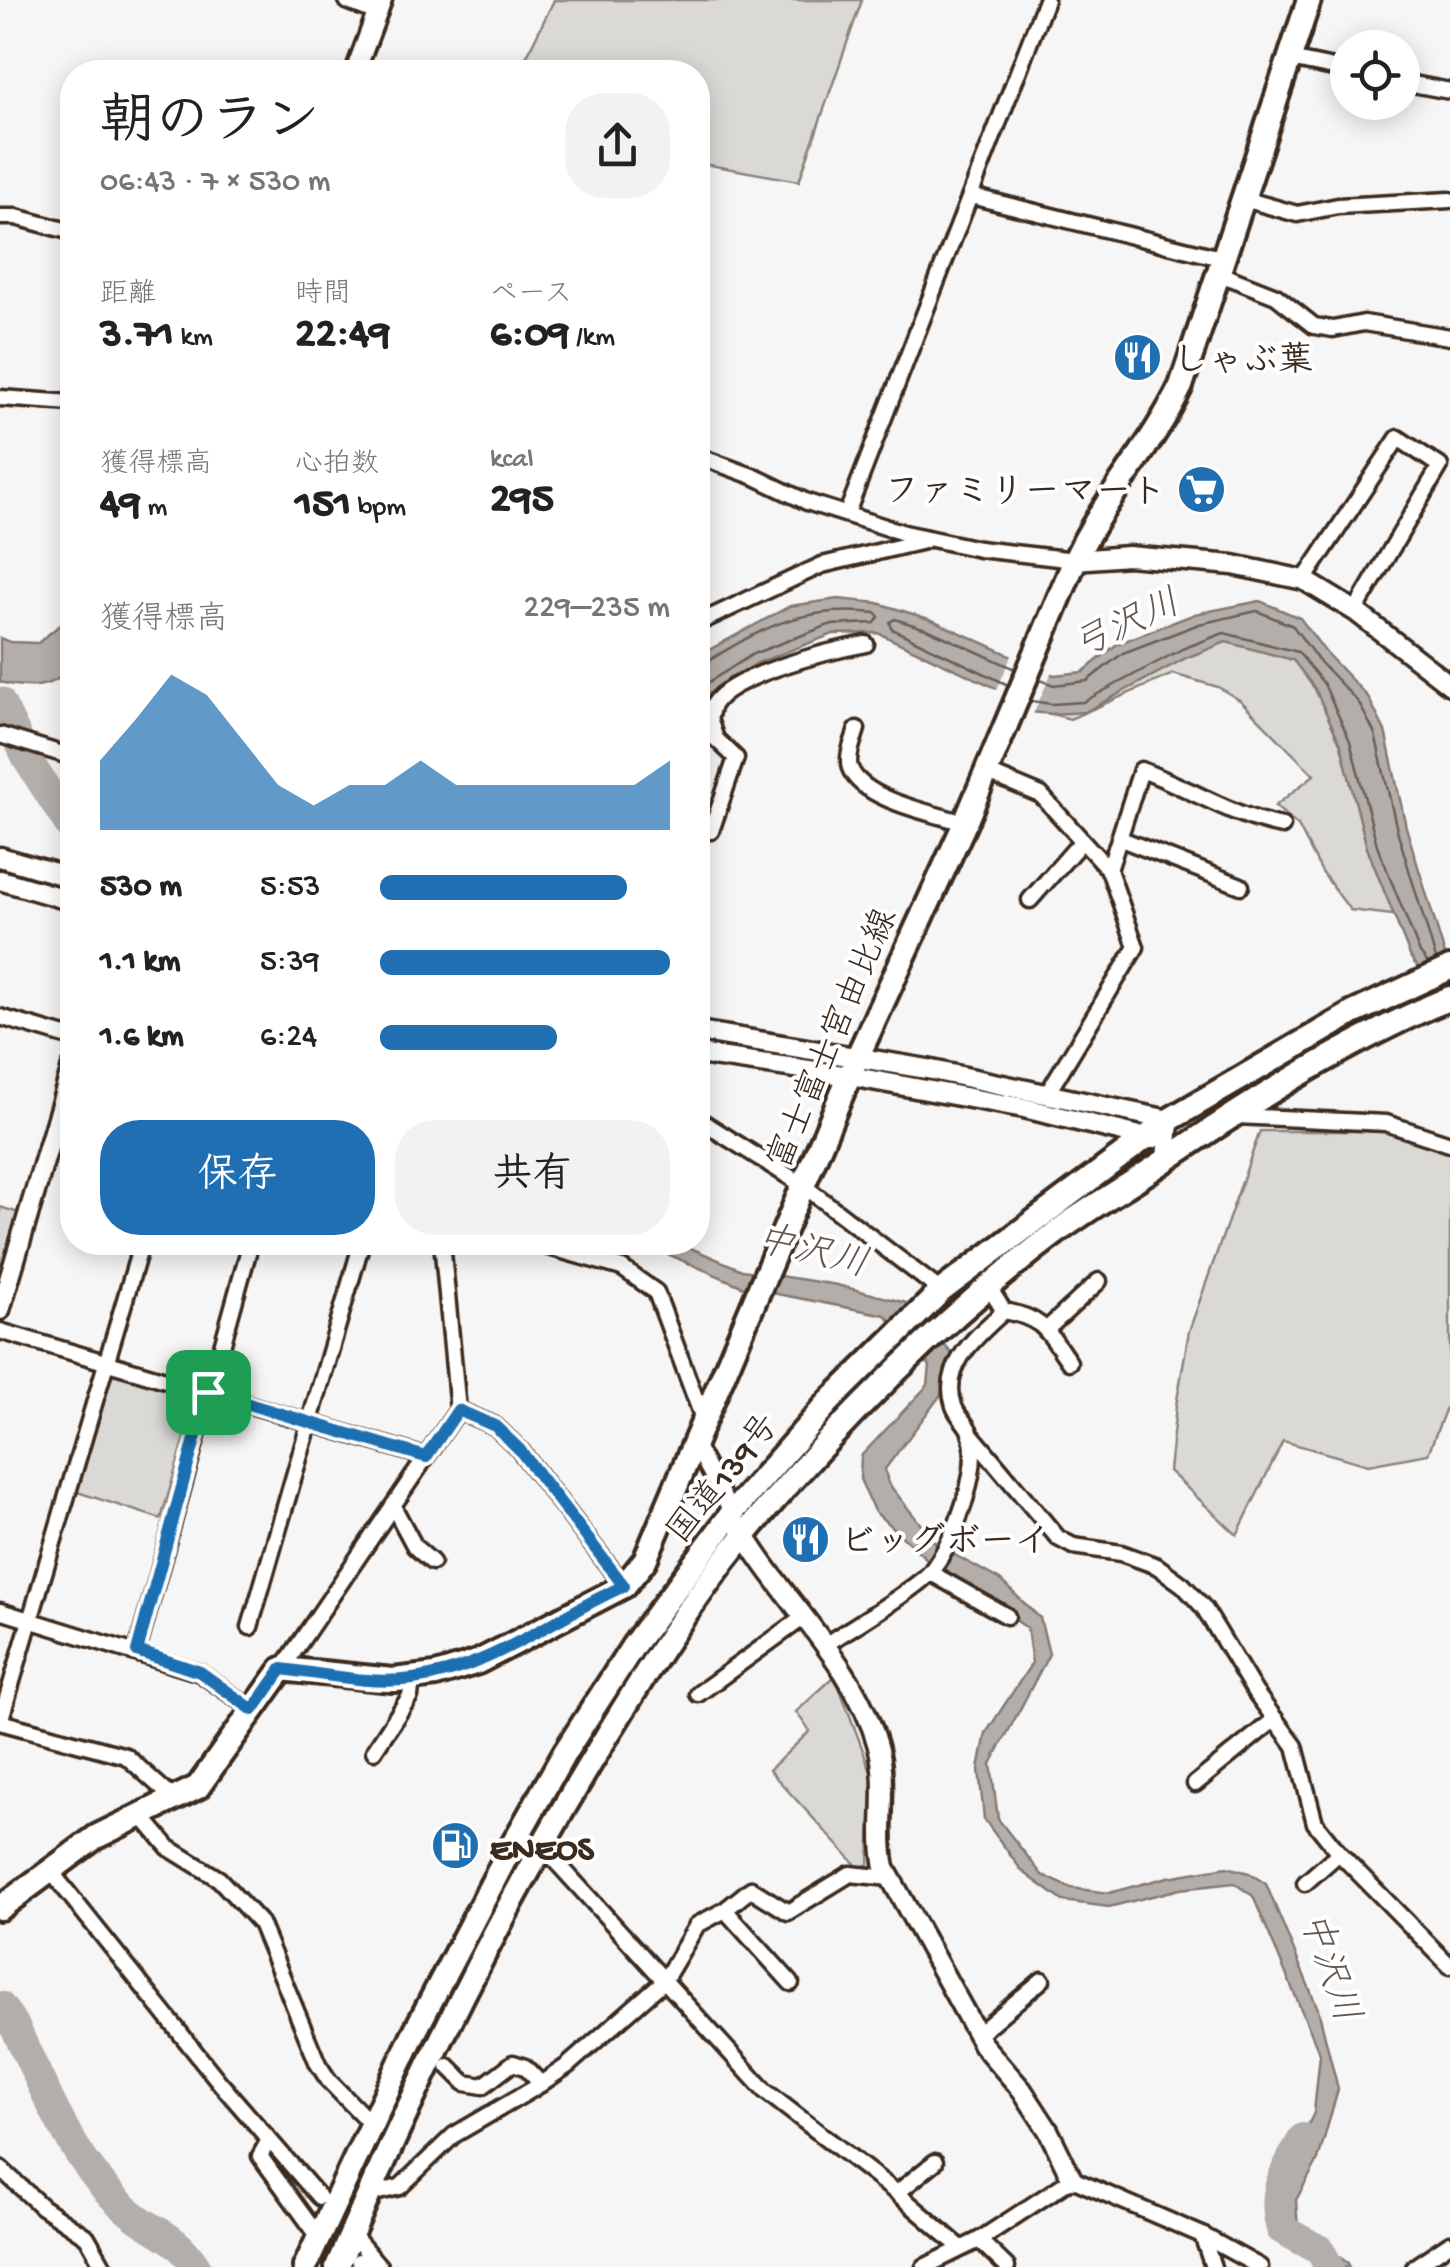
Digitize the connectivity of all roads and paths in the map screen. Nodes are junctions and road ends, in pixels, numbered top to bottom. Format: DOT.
graph roads {
  1 [pos="349,0"];
  2 [pos="1046,0"];
  3 [pos="1309,0"];
  4 [pos="380,5"];
  5 [pos="1290,59"];
  6 [pos="359,60"];
  7 [pos="1330,67"];
  8 [pos="1420,85"];
  9 [pos="1450,91"];
  10 [pos="971,196"];
  11 [pos="1244,200"];
  12 [pos="1450,200"];
  13 [pos="0,217"];
  14 [pos="60,229"];
  15 [pos="1222,266"];
  16 [pos="1450,337"];
  17 [pos="0,398"];
  18 [pos="60,402"];
  19 [pos="710,460"];
  20 [pos="847,513"];
  21 [pos="930,540"];
  22 [pos="1075,560"];
  23 [pos="1304,580"];
  24 [pos="1354,610"];
  25 [pos="710,618"];
  26 [pos="866,644"];
  27 [pos="1450,685"];
  28 [pos="710,709"];
  29 [pos="857,729"];
  30 [pos="710,730"];
  31 [pos="0,735"];
  32 [pos="60,753"];
  33 [pos="986,772"];
  34 [pos="965,823"];
  35 [pos="1282,826"];
  36 [pos="710,830"];
  37 [pos="1121,839"];
  38 [pos="1082,840"];
  39 [pos="0,857"];
  40 [pos="1110,870"];
  41 [pos="60,874"];
  42 [pos="0,880"];
  43 [pos="1240,886"];
  44 [pos="60,898"];
  45 [pos="1030,900"];
  46 [pos="1450,968"];
  47 [pos="1444,1001"];
  48 [pos="0,1017"];
  49 [pos="710,1033"];
  50 [pos="60,1034"];
  51 [pos="710,1055"];
  52 [pos="853,1067"];
  53 [pos="1048,1094"];
  54 [pos="60,1108"];
  55 [pos="1230,1115"];
  56 [pos="1169,1120"];
  57 [pos="710,1127"];
  58 [pos="1150,1136"];
  59 [pos="1450,1144"];
  60 [pos="1166,1160"];
  61 [pos="804,1186"];
  62 [pos="138,1255"];
  63 [pos="247,1255"];
  64 [pos="358,1255"];
  65 [pos="443,1255"];
  66 [pos="576,1255"];
  67 [pos="1099,1282"];
  68 [pos="990,1289"];
  69 [pos="938,1293"];
  70 [pos="0,1310"];
  71 [pos="1004,1311"];
  72 [pos="1046,1330"];
  73 [pos="0,1331"];
  74 [pos="105,1361"];
  75 [pos="1070,1362"];
  76 [pos="208,1392"];
  77 [pos="458,1410"];
  78 [pos="702,1419"];
  79 [pos="310,1424"];
  80 [pos="970,1433"];
  81 [pos="694,1441"];
  82 [pos="426,1457"];
  83 [pos="392,1506"];
  84 [pos="732,1513"];
  85 [pos="744,1535"];
  86 [pos="432,1562"];
  87 [pos="931,1573"];
  88 [pos="624,1586"];
  89 [pos="0,1612"];
  90 [pos="1007,1616"];
  91 [pos="804,1617"];
  92 [pos="29,1620"];
  93 [pos="250,1626"];
  94 [pos="825,1644"];
  95 [pos="137,1651"];
  96 [pos="282,1669"];
  97 [pos="412,1680"];
  98 [pos="698,1694"];
  99 [pos="253,1710"];
  100 [pos="1275,1718"];
  101 [pos="0,1722"];
  102 [pos="374,1751"];
  103 [pos="1195,1784"];
  104 [pos="174,1800"];
  105 [pos="141,1816"];
  106 [pos="540,1844"];
  107 [pos="1339,1853"];
  108 [pos="50,1869"];
  109 [pos="890,1878"];
  110 [pos="1305,1883"];
  111 [pos="0,1908"];
  112 [pos="725,1910"];
  113 [pos="1450,1966"];
  114 [pos="1042,1980"];
  115 [pos="664,1981"];
  116 [pos="791,1983"];
  117 [pos="977,2035"];
  118 [pos="448,2066"];
  119 [pos="541,2084"];
  120 [pos="372,2126"];
  121 [pos="269,2140"];
  122 [pos="935,2162"];
  123 [pos="0,2168"];
  124 [pos="1072,2179"];
  125 [pos="897,2193"];
  126 [pos="370,2194"];
  127 [pos="320,2197"];
  128 [pos="352,2234"];
  129 [pos="1202,2235"];
  130 [pos="318,2236"];
  131 [pos="979,2240"];
  132 [pos="1450,2242"];
  133 [pos="961,2248"];
  134 [pos="354,2265"];
  135 [pos="104,2267"];
  136 [pos="305,2267"];
  137 [pos="380,2267"];
  138 [pos="924,2267"];
  139 [pos="1006,2267"];
  140 [pos="1213,2267"];
  141 [pos="1260,2267"];
  142 [pos="1414,2267"];
  1 -- 4 [label="street"];
  2 -- 10 [label="street"];
  3 -- 5 [label="main road, 富士富士宮由比線"];
  4 -- 6 [label="street"];
  5 -- 7 [label="street"];
  5 -- 11 [label="main road, 富士富士宮由比線"];
  8 -- 9 [label="street"];
  10 -- 15 [label="street"];
  10 -- 20 [label="street"];
  11 -- 12 [label="street"];
  11 -- 15 [label="main road, 富士富士宮由比線"];
  13 -- 14 [label="street"];
  15 -- 16 [label="street"];
  15 -- 22 [label="main road, 富士富士宮由比線"];
  17 -- 18 [label="street"];
  19 -- 20 [label="street"];
  20 -- 21 [label="street"];
  21 -- 22 [label="street"];
  21 -- 25 [label="street"];
  22 -- 23 [label="street"];
  22 -- 33 [label="main road, 富士富士宮由比線"];
  23 -- 24 [label="street"];
  23 -- 24 [label="street"];
  24 -- 27 [label="street"];
  26 -- 28 [label="street"];
  29 -- 34 [label="street"];
  30 -- 36 [label="street"];
  31 -- 32 [label="street"];
  33 -- 34 [label="main road, 富士富士宮由比線"];
  33 -- 38 [label="street"];
  34 -- 52 [label="main road, 富士富士宮由比線"];
  35 -- 37 [label="street"];
  37 -- 40 [label="street"];
  37 -- 43 [label="street"];
  38 -- 40 [label="street"];
  38 -- 45 [label="street"];
  39 -- 41 [label="street"];
  40 -- 53 [label="street"];
  42 -- 44 [label="street"];
  46 -- 56 [label="main road, 国道139号"];
  47 -- 55 [label="main road, 国道139号"];
  48 -- 50 [label="street"];
  49 -- 52 [label="street"];
  51 -- 52 [label="street"];
  52 -- 53 [label="street"];
  52 -- 58 [label="street"];
  52 -- 61 [label="main road, 富士富士宮由比線"];
  53 -- 56 [label="street"];
  54 -- 70 [label="street"];
  55 -- 59 [label="street"];
  55 -- 60 [label="main road, 国道139号"];
  56 -- 58 [label="main road, 国道139号"];
  56 -- 60 [label="street"];
  57 -- 61 [label="street"];
  58 -- 60 [label="street"];
  58 -- 69 [label="main road, 国道139号"];
  60 -- 68 [label="main road, 国道139号"];
  61 -- 69 [label="street"];
  61 -- 78 [label="main road, 富士富士宮由比線"];
  62 -- 74 [label="street"];
  63 -- 76 [label="street"];
  64 -- 79 [label="street"];
  65 -- 77 [label="street"];
  66 -- 78 [label="street"];
  67 -- 72 [label="street"];
  68 -- 71 [label="street"];
  68 -- 85 [label="main road, 国道139号"];
  69 -- 84 [label="main road, 国道139号"];
  71 -- 72 [label="street"];
  71 -- 80 [label="street"];
  72 -- 75 [label="street"];
  73 -- 74 [label="street"];
  74 -- 76 [label="street"];
  74 -- 92 [label="street"];
  76 -- 79 [label="street"];
  76 -- 95 [label="street"];
  77 -- 82 [label="street"];
  77 -- 88 [label="street"];
  78 -- 81 [label="main road, 富士富士宮由比線"];
  79 -- 82 [label="street"];
  79 -- 93 [label="street"];
  80 -- 87 [label="street"];
  80 -- 100 [label="street"];
  81 -- 84 [label="street"];
  81 -- 88 [label="main road, 富士富士宮由比線"];
  82 -- 83 [label="street"];
  83 -- 86 [label="street"];
  83 -- 96 [label="street"];
  84 -- 85 [label="street"];
  84 -- 120 [label="main road, 国道139号"];
  85 -- 91 [label="street"];
  85 -- 106 [label="main road, 国道139号"];
  87 -- 90 [label="street"];
  87 -- 94 [label="street"];
  88 -- 97 [label="main road"];
  89 -- 92 [label="street"];
  91 -- 94 [label="street"];
  91 -- 98 [label="street"];
  92 -- 95 [label="street"];
  92 -- 101 [label="street"];
  94 -- 109 [label="street"];
  95 -- 99 [label="street"];
  96 -- 97 [label="main road"];
  96 -- 99 [label="main road"];
  97 -- 102 [label="street"];
  99 -- 104 [label="main road"];
  100 -- 103 [label="street"];
  100 -- 107 [label="street"];
  101 -- 104 [label="street"];
  104 -- 105 [label="main road"];
  105 -- 108 [label="main road"];
  105 -- 120 [label="street"];
  106 -- 115 [label="street"];
  106 -- 126 [label="main road, 国道139号"];
  107 -- 110 [label="street"];
  107 -- 113 [label="street"];
  108 -- 111 [label="main road"];
  108 -- 121 [label="street"];
  109 -- 112 [label="street"];
  109 -- 117 [label="street"];
  112 -- 115 [label="street"];
  112 -- 116 [label="street"];
  114 -- 117 [label="street"];
  115 -- 119 [label="street"];
  115 -- 125 [label="street"];
  117 -- 124 [label="street"];
  118 -- 119 [label="street"];
  119 -- 126 [label="street"];
  120 -- 130 [label="main road, 国道139号"];
  121 -- 127 [label="street"];
  121 -- 130 [label="street"];
  122 -- 125 [label="street"];
  123 -- 135 [label="street"];
  124 -- 129 [label="street"];
  124 -- 131 [label="street"];
  125 -- 133 [label="street"];
  126 -- 128 [label="main road, 国道139号"];
  128 -- 134 [label="main road, 国道139号"];
  128 -- 137 [label="street"];
  129 -- 140 [label="street"];
  129 -- 141 [label="street"];
  130 -- 136 [label="main road, 国道139号"];
  131 -- 133 [label="street"];
  131 -- 139 [label="street"];
  132 -- 142 [label="street"];
  133 -- 138 [label="street"];
}
